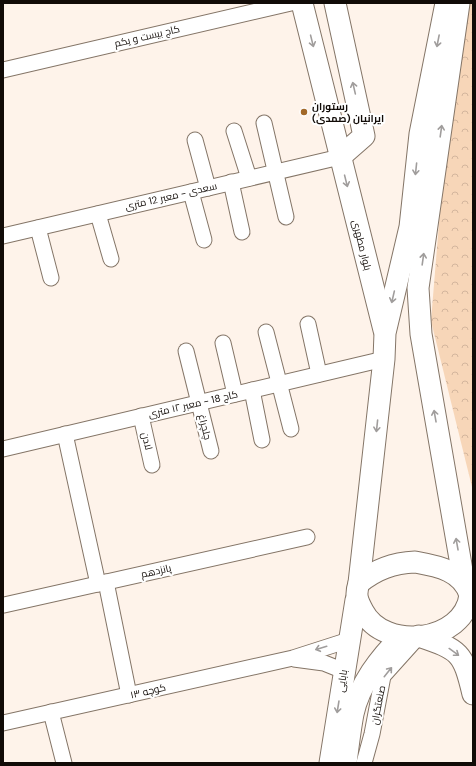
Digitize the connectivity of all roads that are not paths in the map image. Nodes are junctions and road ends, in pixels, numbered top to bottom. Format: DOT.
graph roads {
  1 [pos="291,3"];
  2 [pos="302,3"];
  3 [pos="335,3"];
  4 [pos="446,3"];
  5 [pos="459,3"];
  6 [pos="3,70"];
  7 [pos="264,123"];
  8 [pos="234,131"];
  9 [pos="195,140"];
  10 [pos="340,157"];
  11 [pos="275,172"];
  12 [pos="249,178"];
  13 [pos="231,182"];
  14 [pos="208,188"];
  15 [pos="191,192"];
  16 [pos="98,214"];
  17 [pos="286,217"];
  18 [pos="38,228"];
  19 [pos="242,232"];
  20 [pos="3,236"];
  21 [pos="204,240"];
  22 [pos="111,258"];
  23 [pos="51,278"];
  24 [pos="308,324"];
  25 [pos="266,332"];
  26 [pos="385,333"];
  27 [pos="223,343"];
  28 [pos="186,351"];
  29 [pos="384,359"];
  30 [pos="319,374"];
  31 [pos="280,384"];
  32 [pos="252,390"];
  33 [pos="235,394"];
  34 [pos="199,402"];
  35 [pos="141,416"];
  36 [pos="291,429"];
  37 [pos="65,434"];
  38 [pos="262,440"];
  39 [pos="3,449"];
  40 [pos="211,451"];
  41 [pos="152,465"];
  42 [pos="307,537"];
  43 [pos="102,583"];
  44 [pos="358,591"];
  45 [pos="469,599"];
  46 [pos="4,606"];
  47 [pos="410,636"];
  48 [pos="349,640"];
  49 [pos="293,658"];
  50 [pos="344,671"];
  51 [pos="473,694"];
  52 [pos="129,695"];
  53 [pos="51,712"];
  54 [pos="3,723"];
  55 [pos="64,763"];
  56 [pos="330,763"];
  57 [pos="346,763"];
  58 [pos="364,763"];
  1 -- 6 [label="street, کاج بیست و یکم"];
  2 -- 10 [label="main road, بلوار مطهری, one-way"];
  10 -- 3 [label="main road, one-way"];
  4 -- 26 [label="main road, one-way"];
  45 -- 5 [label="main road, one-way"];
  7 -- 11 [label="street"];
  8 -- 12 [label="street"];
  9 -- 14 [label="street"];
  10 -- 11 [label="street, سعدی - معبر 12 متری"];
  10 -- 26 [label="main road, بلوار مطهری, one-way"];
  11 -- 12 [label="street, سعدی - معبر 12 متری"];
  11 -- 17 [label="street"];
  12 -- 13 [label="street, سعدی - معبر 12 متری"];
  13 -- 14 [label="street, سعدی - معبر 12 متری"];
  13 -- 19 [label="street"];
  14 -- 15 [label="street, سعدی - معبر 12 متری"];
  15 -- 16 [label="street, سعدی - معبر 12 متری"];
  15 -- 21 [label="street"];
  16 -- 18 [label="street, سعدی - معبر 12 متری"];
  16 -- 22 [label="street"];
  18 -- 20 [label="street, سعدی - معبر 12 متری"];
  18 -- 23 [label="street"];
  24 -- 30 [label="street"];
  25 -- 31 [label="street"];
  26 -- 29 [label="main road, بابایی"];
  27 -- 33 [label="street"];
  28 -- 34 [label="street, چلچراغ"];
  29 -- 30 [label="street, کاج 18 - معبر ۱۲ متری"];
  29 -- 44 [label="main road, بابایی, one-way"];
  30 -- 31 [label="street, کاج 18 - معبر ۱۲ متری"];
  31 -- 32 [label="street, کاج 18 - معبر ۱۲ متری"];
  31 -- 36 [label="street"];
  32 -- 33 [label="street, کاج 18 - معبر ۱۲ متری"];
  32 -- 38 [label="street"];
  33 -- 34 [label="street, کاج 18 - معبر ۱۲ متری"];
  34 -- 35 [label="street, کاج 18 - معبر ۱۲ متری"];
  34 -- 40 [label="street, چلچراغ"];
  35 -- 37 [label="street, کاج 18 - معبر ۱۲ متری"];
  35 -- 41 [label="street, لادن"];
  37 -- 39 [label="street, کاج 18 - معبر ۱۲ متری"];
  37 -- 43 [label="street"];
  42 -- 43 [label="street, پانزدهم"];
  43 -- 46 [label="street, پانزدهم"];
  43 -- 52 [label="street"];
  44 -- 45 [label="main road"];
  44 -- 47 [label="main road"];
  44 -- 48 [label="main road, بابایی"];
  45 -- 47 [label="main road"];
  47 -- 51 [label="main road, one-way"];
  47 -- 57 [label="main road, بابایی"];
  58 -- 47 [label="street, صنعتگران, one-way"];
  48 -- 49 [label="street, کوچه ۱۳, one-way"];
  48 -- 50 [label="main road, بابایی"];
  49 -- 50 [label="street, کوچه ۱۳"];
  49 -- 52 [label="street, کوچه ۱۳"];
  50 -- 56 [label="main road, بابایی, one-way"];
  52 -- 53 [label="street, کوچه ۱۳"];
  53 -- 54 [label="street, کوچه ۱۳"];
  53 -- 55 [label="street"];
}
